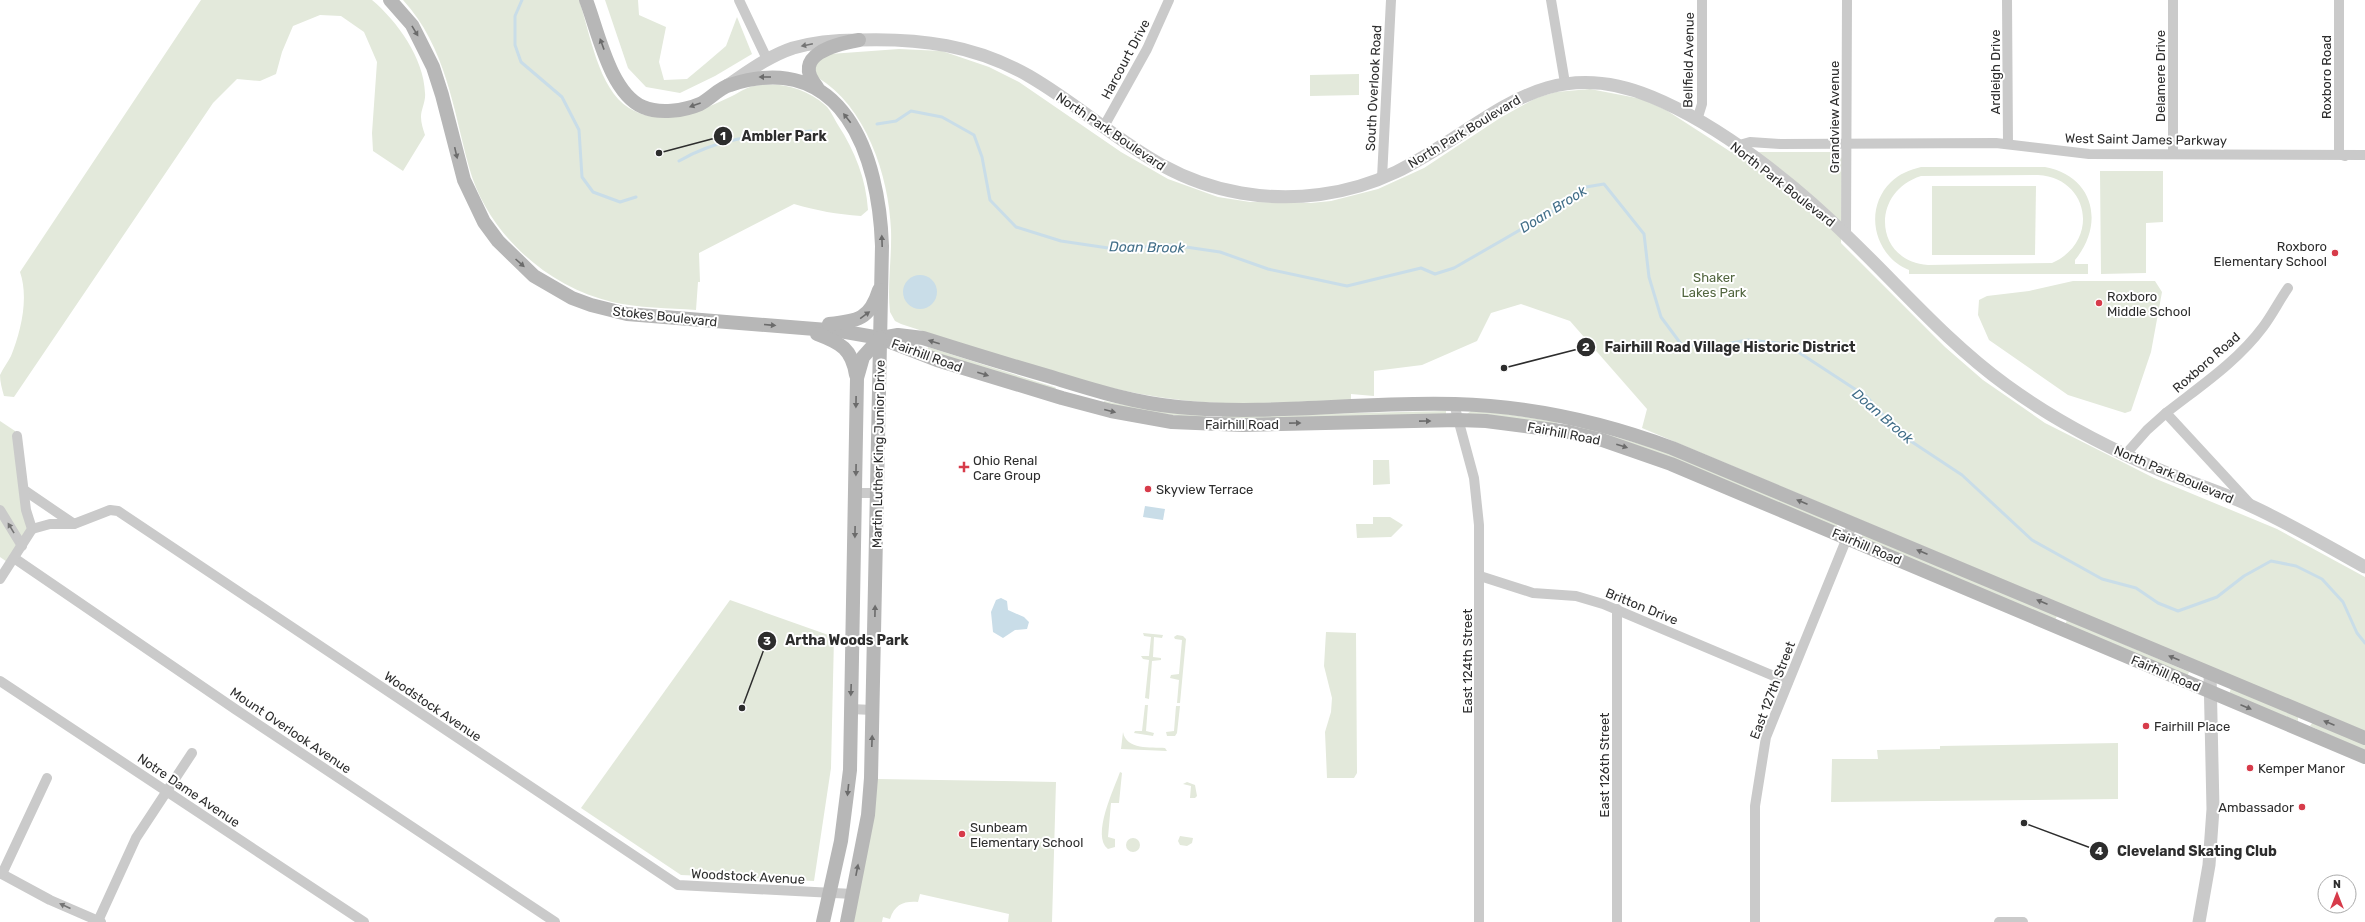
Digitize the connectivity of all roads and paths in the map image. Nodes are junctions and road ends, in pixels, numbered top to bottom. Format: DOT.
graph roads {
  1 [pos="390,0"];
  2 [pos="586,0"];
  3 [pos="739,0"];
  4 [pos="1169,0"];
  5 [pos="1391,0"];
  6 [pos="1551,0"];
  7 [pos="1702,0"];
  8 [pos="1847,0"];
  9 [pos="2007,0"];
  10 [pos="2173,0"];
  11 [pos="2339,0"];
  12 [pos="859,40"];
  13 [pos="766,60"];
  14 [pos="1564,83"];
  15 [pos="728,85"];
  16 [pos="816,87"];
  17 [pos="1697,120"];
  18 [pos="1103,128"];
  19 [pos="1847,144"];
  20 [pos="2008,144"];
  21 [pos="1736,146"];
  22 [pos="2173,152"];
  23 [pos="2339,154"];
  24 [pos="2365,154"];
  25 [pos="2365,160"];
  26 [pos="1382,178"];
  27 [pos="1846,234"];
  28 [pos="882,280"];
  29 [pos="2288,288"];
  30 [pos="800,328"];
  31 [pos="880,338"];
  32 [pos="857,378"];
  33 [pos="1063,381"];
  34 [pos="1096,391"];
  35 [pos="1059,397"];
  36 [pos="1454,404"];
  37 [pos="1092,406"];
  38 [pos="1215,409"];
  39 [pos="2166,413"];
  40 [pos="1564,416"];
  41 [pos="1458,420"];
  42 [pos="1215,425"];
  43 [pos="1562,431"];
  44 [pos="17,436"];
  45 [pos="2125,455"];
  46 [pos="24,490"];
  47 [pos="855,493"];
  48 [pos="877,493"];
  49 [pos="2253,507"];
  50 [pos="0,510"];
  51 [pos="1853,523"];
  52 [pos="74,524"];
  53 [pos="32,529"];
  54 [pos="1847,537"];
  55 [pos="22,546"];
  56 [pos="14,558"];
  57 [pos="2365,567"];
  58 [pos="1480,576"];
  59 [pos="0,579"];
  60 [pos="1618,609"];
  61 [pos="2063,611"];
  62 [pos="2057,626"];
  63 [pos="2210,673"];
  64 [pos="0,681"];
  65 [pos="1788,682"];
  66 [pos="2210,692"];
  67 [pos="850,710"];
  68 [pos="873,710"];
  69 [pos="2308,714"];
  70 [pos="2301,730"];
  71 [pos="2365,738"];
  72 [pos="192,753"];
  73 [pos="2365,757"];
  74 [pos="47,778"];
  75 [pos="168,791"];
  76 [pos="1,873"];
  77 [pos="830,893"];
  78 [pos="853,894"];
  79 [pos="100,921"];
  80 [pos="364,922"];
  81 [pos="555,922"];
  82 [pos="823,922"];
  83 [pos="847,922"];
  84 [pos="1479,922"];
  85 [pos="1617,922"];
  86 [pos="1755,922"];
  87 [pos="1999,922"];
  88 [pos="2023,922"];
  89 [pos="2199,922"];
  1 -- 30 [label="main road, Stokes Boulevard, one-way"];
  15 -- 2 [label="main road, one-way"];
  3 -- 13 [label="street"];
  4 -- 18 [label="street, Harcourt Drive"];
  5 -- 26 [label="street, South Overlook Road"];
  6 -- 14 [label="street"];
  7 -- 17 [label="street, Bellfield Avenue"];
  8 -- 19 [label="street, Grandview Avenue"];
  9 -- 20 [label="street, Ardleigh Drive"];
  10 -- 22 [label="street, Delamere Drive"];
  11 -- 23 [label="street, Roxboro Road"];
  12 -- 13 [label="street, North Park Boulevard, one-way"];
  12 -- 16 [label="main road"];
  12 -- 18 [label="street, North Park Boulevard"];
  13 -- 15 [label="street, North Park Boulevard"];
  14 -- 17 [label="street, North Park Boulevard"];
  14 -- 26 [label="street, North Park Boulevard"];
  16 -- 15 [label="main road, one-way"];
  28 -- 16 [label="main road, one-way"];
  17 -- 21 [label="street, North Park Boulevard"];
  18 -- 26 [label="street, North Park Boulevard"];
  19 -- 20 [label="street, West Saint James Parkway"];
  19 -- 21 [label="street, West Saint James Parkway"];
  19 -- 27 [label="street, Grandview Avenue"];
  20 -- 22 [label="street, West Saint James Parkway"];
  21 -- 27 [label="street, North Park Boulevard"];
  22 -- 23 [label="street, West Saint James Parkway"];
  23 -- 24 [label="street, West Saint James Parkway"];
  23 -- 25 [label="street"];
  27 -- 45 [label="street, North Park Boulevard"];
  30 -- 28 [label="main road, one-way"];
  28 -- 31 [label="main road"];
  29 -- 39 [label="street, Roxboro Road"];
  30 -- 31 [label="main road, Stokes Boulevard"];
  30 -- 32 [label="main road"];
  31 -- 32 [label="main road, Martin Luther King Junior Drive"];
  33 -- 31 [label="main road, Fairhill Road, one-way"];
  31 -- 35 [label="main road, Fairhill Road, one-way"];
  31 -- 48 [label="main road, Martin Luther King Junior Drive"];
  32 -- 47 [label="main road, Martin Luther King Junior Drive, one-way"];
  33 -- 34 [label="main road, Fairhill Road"];
  33 -- 35 [label="main road"];
  34 -- 37 [label="main road"];
  34 -- 38 [label="main road, Fairhill Road"];
  35 -- 37 [label="main road, Fairhill Road"];
  36 -- 38 [label="main road, Fairhill Road"];
  36 -- 40 [label="main road, Fairhill Road"];
  36 -- 41 [label="street, East 124th Street"];
  37 -- 42 [label="main road, Fairhill Road, one-way"];
  38 -- 42 [label="main road"];
  39 -- 45 [label="street, Roxboro Road"];
  39 -- 49 [label="street"];
  40 -- 43 [label="main road"];
  51 -- 40 [label="main road, Fairhill Road, one-way"];
  42 -- 41 [label="main road, Fairhill Road, one-way"];
  41 -- 43 [label="main road, Fairhill Road"];
  41 -- 58 [label="street, East 124th Street"];
  43 -- 54 [label="main road, Fairhill Road, one-way"];
  44 -- 46 [label="street"];
  45 -- 49 [label="street, North Park Boulevard"];
  46 -- 52 [label="street"];
  46 -- 53 [label="street"];
  47 -- 48 [label="street"];
  47 -- 67 [label="main road, Martin Luther King Junior Drive, one-way"];
  68 -- 48 [label="main road, Martin Luther King Junior Drive, one-way"];
  49 -- 57 [label="street, North Park Boulevard"];
  55 -- 50 [label="street, one-way"];
  51 -- 54 [label="street, East 127th Street"];
  61 -- 51 [label="main road, Fairhill Road, one-way"];
  52 -- 53 [label="street"];
  52 -- 77 [label="street, Woodstock Avenue"];
  53 -- 55 [label="street"];
  54 -- 62 [label="main road, Fairhill Road"];
  54 -- 65 [label="street, East 127th Street"];
  55 -- 56 [label="street"];
  56 -- 59 [label="street"];
  56 -- 81 [label="street, Mount Overlook Avenue"];
  58 -- 60 [label="street, Britton Drive"];
  58 -- 84 [label="street, East 124th Street"];
  60 -- 65 [label="street, Britton Drive"];
  60 -- 85 [label="street, East 126th Street"];
  61 -- 62 [label="main road"];
  63 -- 61 [label="main road, Fairhill Road, one-way"];
  62 -- 66 [label="main road, Fairhill Road"];
  63 -- 66 [label="street"];
  63 -- 69 [label="main road, Fairhill Road"];
  64 -- 75 [label="street, Notre Dame Avenue"];
  65 -- 86 [label="street, East 127th Street"];
  66 -- 70 [label="main road, Fairhill Road, one-way"];
  66 -- 89 [label="street"];
  67 -- 68 [label="street"];
  67 -- 77 [label="main road, Martin Luther King Junior Drive, one-way"];
  78 -- 68 [label="main road, Martin Luther King Junior Drive, one-way"];
  69 -- 70 [label="main road"];
  71 -- 69 [label="main road, Fairhill Road, one-way"];
  70 -- 73 [label="main road, Fairhill Road"];
  72 -- 75 [label="street"];
  74 -- 76 [label="street"];
  75 -- 79 [label="street"];
  75 -- 80 [label="street, Notre Dame Avenue"];
  79 -- 76 [label="street, one-way"];
  77 -- 78 [label="street, Woodstock Avenue"];
  77 -- 82 [label="main road, Martin Luther King Junior Drive"];
  78 -- 83 [label="main road, Martin Luther King Junior Drive"];
  87 -- 88 [label="street"];
}
